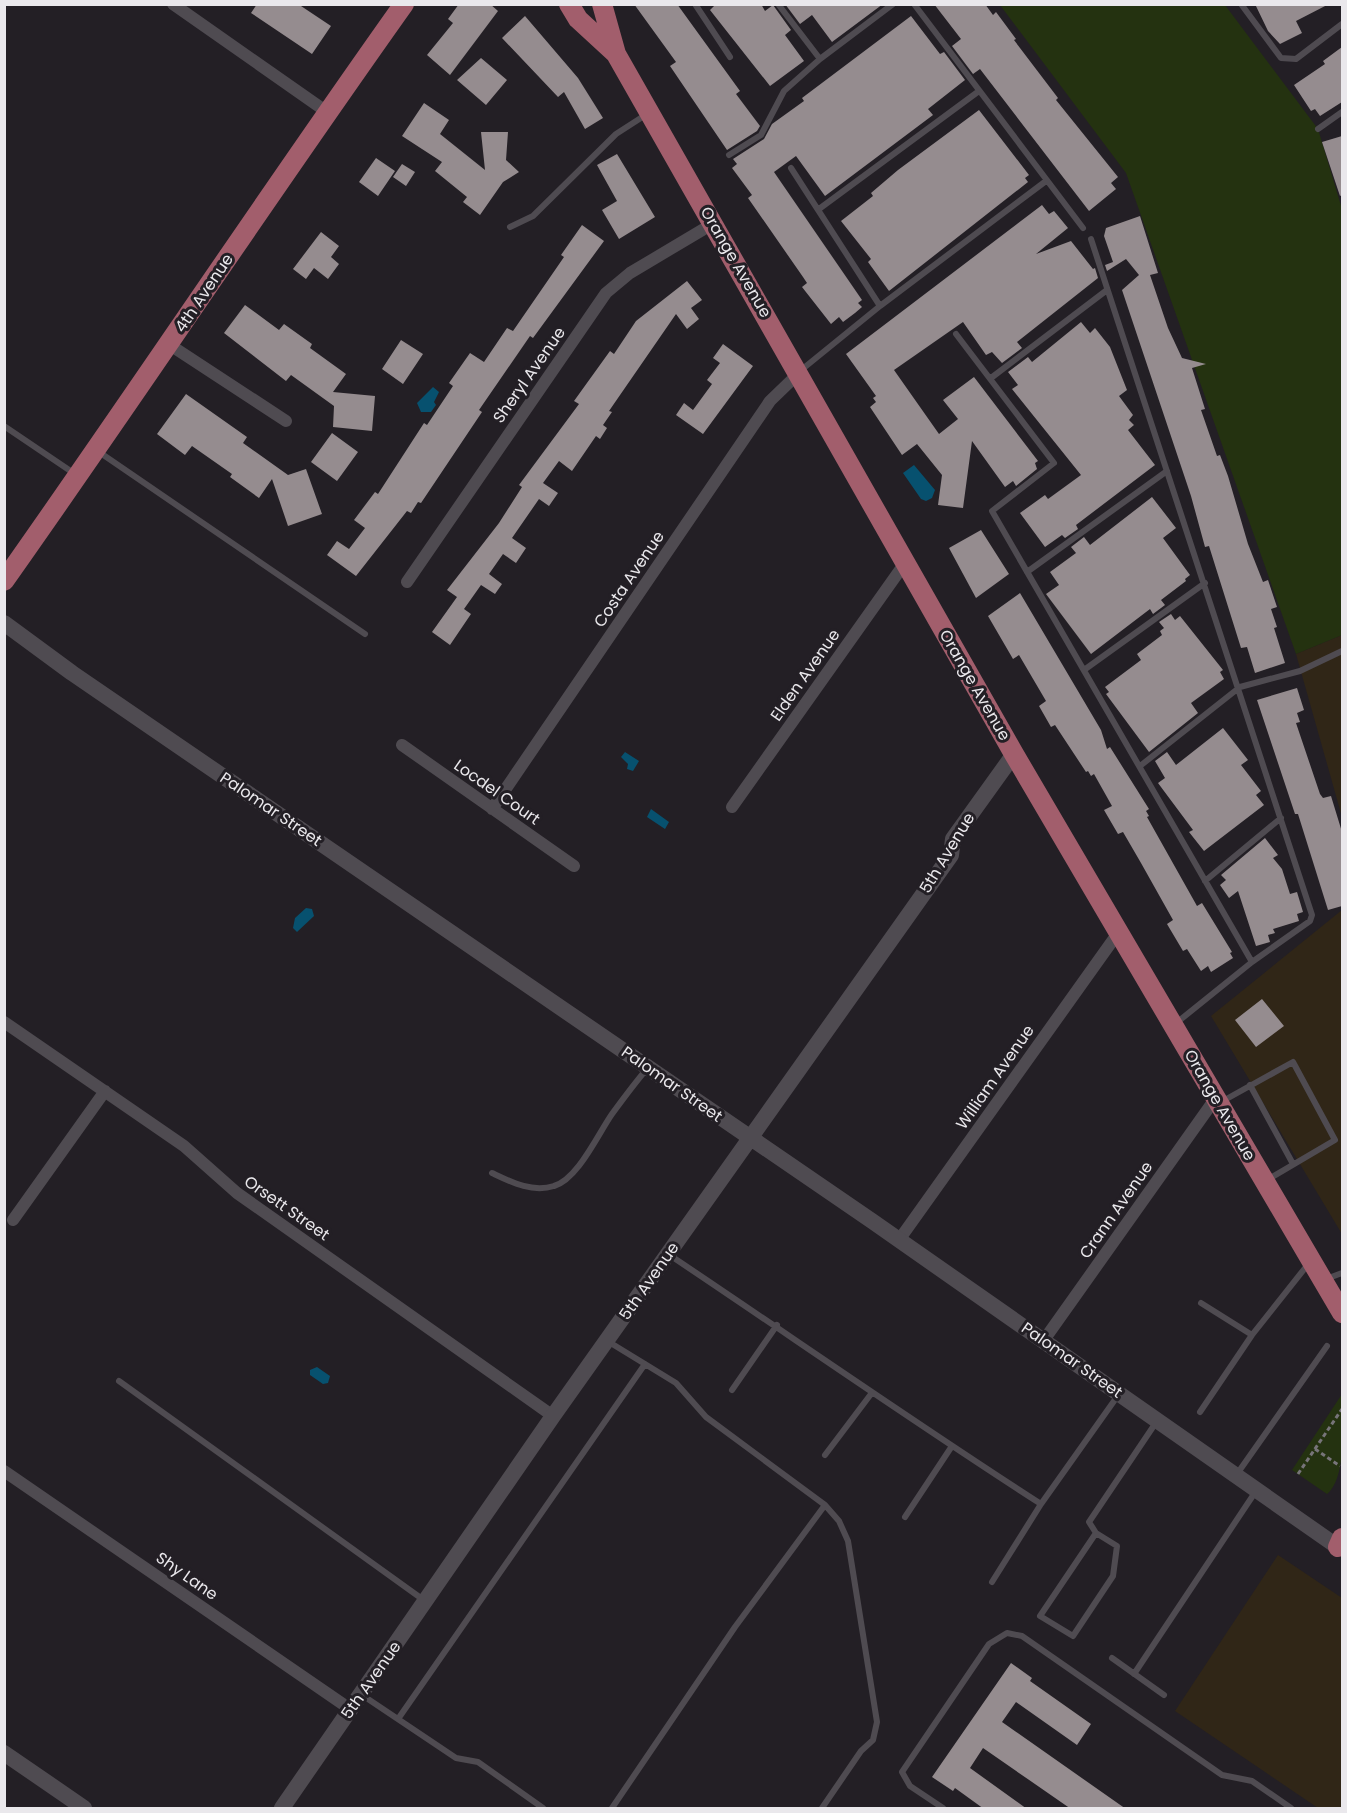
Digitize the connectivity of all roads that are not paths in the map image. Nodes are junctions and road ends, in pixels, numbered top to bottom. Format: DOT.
graph roads {
  1 [pos="172,4"];
  2 [pos="404,4"];
  3 [pos="569,4"];
  4 [pos="602,4"];
  5 [pos="695,4"];
  6 [pos="778,4"];
  7 [pos="893,4"];
  8 [pos="914,4"];
  9 [pos="1240,4"];
  10 [pos="1342,24"];
  11 [pos="616,54"];
  12 [pos="730,57"];
  13 [pos="820,59"];
  14 [pos="979,91"];
  15 [pos="327,112"];
  16 [pos="650,112"];
  17 [pos="1342,112"];
  18 [pos="1318,129"];
  19 [pos="729,155"];
  20 [pos="791,168"];
  21 [pos="1046,181"];
  22 [pos="819,209"];
  23 [pos="714,223"];
  24 [pos="510,227"];
  25 [pos="1083,228"];
  26 [pos="1091,238"];
  27 [pos="1107,290"];
  28 [pos="880,306"];
  29 [pos="956,334"];
  30 [pos="170,345"];
  31 [pos="799,373"];
  32 [pos="991,378"];
  33 [pos="286,421"];
  34 [pos="4,426"];
  35 [pos="96,450"];
  36 [pos="1167,471"];
  37 [pos="78,476"];
  38 [pos="905,563"];
  39 [pos="1027,572"];
  40 [pos="4,582"];
  41 [pos="407,582"];
  42 [pos="1205,583"];
  43 [pos="4,623"];
  44 [pos="365,634"];
  45 [pos="1342,651"];
  46 [pos="1084,670"];
  47 [pos="1240,687"];
  48 [pos="402,745"];
  49 [pos="1014,753"];
  50 [pos="1140,766"];
  51 [pos="732,807"];
  52 [pos="492,809"];
  53 [pos="1281,818"];
  54 [pos="574,866"];
  55 [pos="1205,881"];
  56 [pos="1118,933"];
  57 [pos="1252,962"];
  58 [pos="4,1022"];
  59 [pos="1174,1025"];
  60 [pos="649,1067"];
  61 [pos="1250,1085"];
  62 [pos="105,1091"];
  63 [pos="1216,1101"];
  64 [pos="752,1138"];
  65 [pos="1293,1164"];
  66 [pos="492,1173"];
  67 [pos="1264,1182"];
  68 [pos="14,1220"];
  69 [pos="899,1240"];
  70 [pos="668,1254"];
  71 [pos="1311,1261"];
  72 [pos="1342,1273"];
  73 [pos="1323,1280"];
  74 [pos="1201,1303"];
  75 [pos="1342,1313"];
  76 [pos="777,1325"];
  77 [pos="1252,1335"];
  78 [pos="607,1340"];
  79 [pos="1044,1340"];
  80 [pos="1327,1346"];
  81 [pos="645,1364"];
  82 [pos="118,1382"];
  83 [pos="732,1390"];
  84 [pos="1119,1393"];
  85 [pos="871,1394"];
  86 [pos="1200,1412"];
  87 [pos="553,1416"];
  88 [pos="1158,1420"];
  89 [pos="952,1446"];
  90 [pos="825,1455"];
  91 [pos="4,1472"];
  92 [pos="1237,1474"];
  93 [pos="1258,1488"];
  94 [pos="1041,1504"];
  95 [pos="825,1505"];
  96 [pos="905,1517"];
  97 [pos="1096,1533"];
  98 [pos="1341,1546"];
  99 [pos="992,1582"];
  100 [pos="425,1601"];
  101 [pos="1112,1659"];
  102 [pos="1134,1674"];
  103 [pos="361,1695"];
  104 [pos="1164,1695"];
  105 [pos="350,1709"];
  106 [pos="398,1719"];
  107 [pos="7,1758"];
  108 [pos="84,1809"];
  109 [pos="282,1809"];
  110 [pos="543,1809"];
  111 [pos="612,1809"];
  112 [pos="822,1809"];
  113 [pos="943,1809"];
  114 [pos="1291,1809"];
  1 -- 15 [label="street"];
  2 -- 15 [label="main road, 4th Avenue"];
  3 -- 11 [label="main road, Orange Avenue"];
  4 -- 11 [label="main road, Orange Avenue"];
  5 -- 12 [label="lane"];
  6 -- 13 [label="lane"];
  7 -- 13 [label="lane"];
  8 -- 14 [label="lane"];
  9 -- 10 [label="lane"];
  11 -- 16 [label="main road, Orange Avenue"];
  13 -- 19 [label="lane"];
  14 -- 21 [label="lane"];
  14 -- 22 [label="lane"];
  15 -- 30 [label="main road, 4th Avenue"];
  16 -- 23 [label="main road, Orange Avenue"];
  16 -- 24 [label="lane"];
  17 -- 18 [label="lane"];
  20 -- 22 [label="lane"];
  21 -- 25 [label="lane"];
  21 -- 28 [label="lane"];
  22 -- 28 [label="lane"];
  23 -- 31 [label="main road, Orange Avenue"];
  23 -- 41 [label="street, Sheryl Avenue"];
  26 -- 27 [label="lane"];
  27 -- 32 [label="lane"];
  27 -- 36 [label="lane"];
  28 -- 31 [label="lane"];
  29 -- 32 [label="lane"];
  30 -- 33 [label="street"];
  30 -- 35 [label="main road, 4th Avenue"];
  31 -- 38 [label="main road, Orange Avenue"];
  31 -- 52 [label="street, Costa Avenue"];
  32 -- 39 [label="lane"];
  34 -- 37 [label="lane"];
  35 -- 37 [label="main road, 4th Avenue"];
  35 -- 44 [label="lane"];
  36 -- 39 [label="lane"];
  36 -- 42 [label="lane"];
  37 -- 40 [label="main road, 4th Avenue"];
  38 -- 49 [label="main road, Orange Avenue"];
  38 -- 51 [label="street, Elden Avenue"];
  39 -- 46 [label="lane"];
  42 -- 46 [label="lane"];
  42 -- 47 [label="lane"];
  43 -- 60 [label="main road, Palomar Street"];
  45 -- 47 [label="lane"];
  46 -- 50 [label="lane"];
  47 -- 50 [label="lane"];
  47 -- 53 [label="lane"];
  48 -- 52 [label="street, Locdel Court"];
  49 -- 56 [label="main road, Orange Avenue"];
  49 -- 64 [label="main road, 5th Avenue"];
  50 -- 55 [label="lane"];
  52 -- 54 [label="street, Locdel Court"];
  53 -- 55 [label="lane"];
  53 -- 57 [label="lane"];
  55 -- 57 [label="lane"];
  56 -- 59 [label="main road, Orange Avenue"];
  56 -- 69 [label="street, William Avenue"];
  57 -- 59 [label="lane"];
  58 -- 62 [label="street, Orsett Street"];
  59 -- 63 [label="main road, Orange Avenue"];
  60 -- 64 [label="main road, Palomar Street"];
  60 -- 66 [label="lane"];
  61 -- 63 [label="lane"];
  61 -- 65 [label="lane"];
  61 -- 65 [label="lane"];
  62 -- 68 [label="street"];
  62 -- 87 [label="street, Orsett Street"];
  63 -- 67 [label="main road, Orange Avenue"];
  63 -- 79 [label="street, Crann Avenue"];
  64 -- 69 [label="main road, Palomar Street"];
  64 -- 70 [label="main road, 5th Avenue"];
  65 -- 67 [label="lane"];
  67 -- 71 [label="main road, Orange Avenue"];
  69 -- 79 [label="main road, Palomar Street"];
  70 -- 76 [label="lane"];
  70 -- 78 [label="main road, 5th Avenue"];
  71 -- 73 [label="main road, Orange Avenue"];
  71 -- 77 [label="lane"];
  72 -- 73 [label="lane"];
  73 -- 75 [label="main road, Orange Avenue"];
  74 -- 77 [label="lane"];
  76 -- 83 [label="lane"];
  76 -- 85 [label="lane"];
  77 -- 86 [label="lane"];
  78 -- 81 [label="lane"];
  78 -- 87 [label="main road, 5th Avenue"];
  79 -- 84 [label="main road, Palomar Street"];
  80 -- 92 [label="lane"];
  81 -- 95 [label="lane"];
  81 -- 106 [label="lane"];
  82 -- 100 [label="lane"];
  84 -- 88 [label="main road, Palomar Street"];
  84 -- 94 [label="lane"];
  85 -- 89 [label="lane"];
  85 -- 90 [label="lane"];
  87 -- 100 [label="main road, 5th Avenue"];
  88 -- 92 [label="main road, Palomar Street"];
  88 -- 97 [label="lane"];
  89 -- 94 [label="lane"];
  89 -- 96 [label="lane"];
  91 -- 105 [label="street, Shy Lane"];
  92 -- 93 [label="main road, Palomar Street"];
  93 -- 98 [label="main road, Palomar Street"];
  93 -- 102 [label="lane"];
  94 -- 99 [label="lane"];
  95 -- 111 [label="lane"];
  95 -- 112 [label="lane"];
  97 -- 97 [label="lane"];
  100 -- 103 [label="main road, 5th Avenue"];
  101 -- 102 [label="lane"];
  102 -- 104 [label="lane"];
  103 -- 105 [label="main road, 5th Avenue"];
  103 -- 106 [label="lane"];
  105 -- 109 [label="main road, 5th Avenue"];
  106 -- 110 [label="lane"];
  107 -- 108 [label="main road"];
  113 -- 114 [label="lane"];
}
